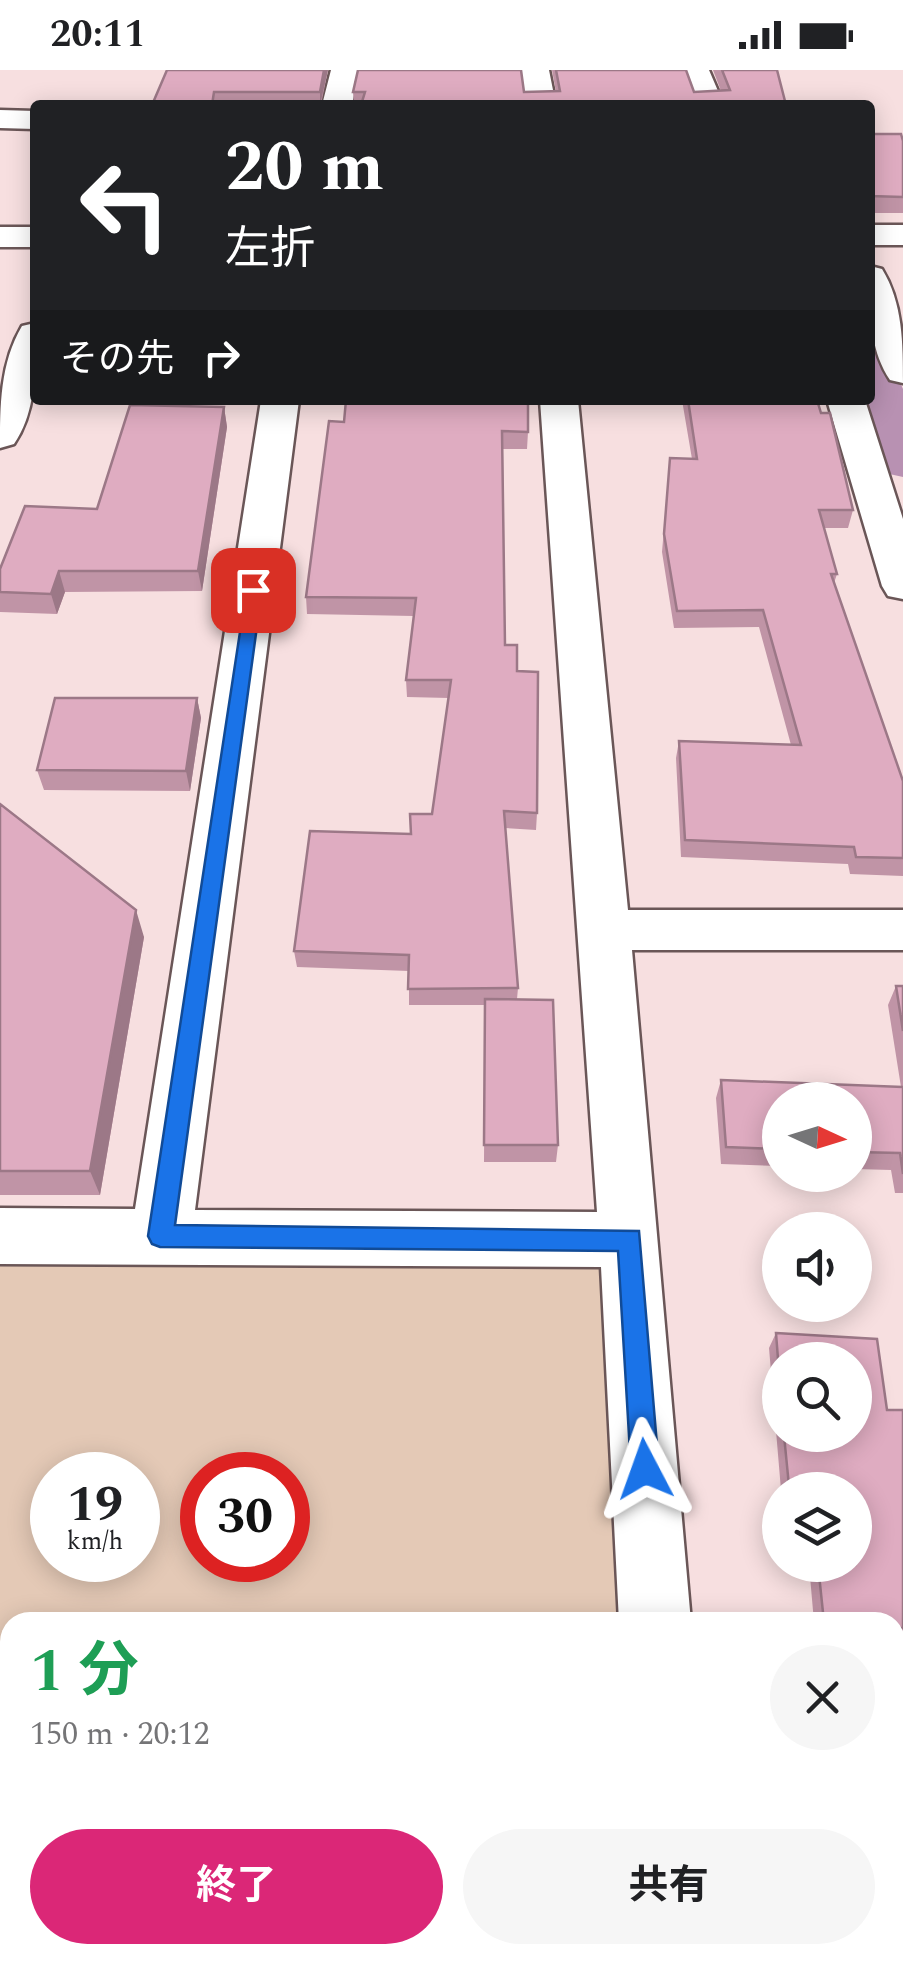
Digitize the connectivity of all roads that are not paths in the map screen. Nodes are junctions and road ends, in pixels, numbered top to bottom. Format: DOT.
graph roads {
  1 [pos="345,70"];
  2 [pos="536,70"];
  3 [pos="696,70"];
  4 [pos="339,100"];
  5 [pos="541,100"];
  6 [pos="707,100"];
  7 [pos="0,120"];
  8 [pos="30,120"];
  9 [pos="875,235"];
  10 [pos="30,236"];
  11 [pos="903,236"];
  12 [pos="0,237"];
  13 [pos="875,291"];
  14 [pos="903,372"];
  15 [pos="28,380"];
  16 [pos="279,405"];
  17 [pos="559,405"];
  18 [pos="848,405"];
  19 [pos="0,436"];
  20 [pos="903,586"];
  21 [pos="605,930"];
  22 [pos="903,930"];
  23 [pos="0,1236"];
  24 [pos="160,1236"];
  25 [pos="630,1240"];
  26 [pos="655,1612"];
  1 -- 4 [label="street"];
  2 -- 5 [label="street"];
  3 -- 6 [label="street"];
  7 -- 8 [label="street"];
  9 -- 11 [label="street"];
  10 -- 12 [label="street"];
  13 -- 14 [label="street"];
  15 -- 19 [label="street"];
  16 -- 24 [label="street"];
  17 -- 21 [label="street"];
  18 -- 20 [label="street"];
  21 -- 22 [label="street"];
  21 -- 25 [label="street"];
  23 -- 24 [label="street"];
  24 -- 25 [label="street"];
  25 -- 26 [label="street"];
}
